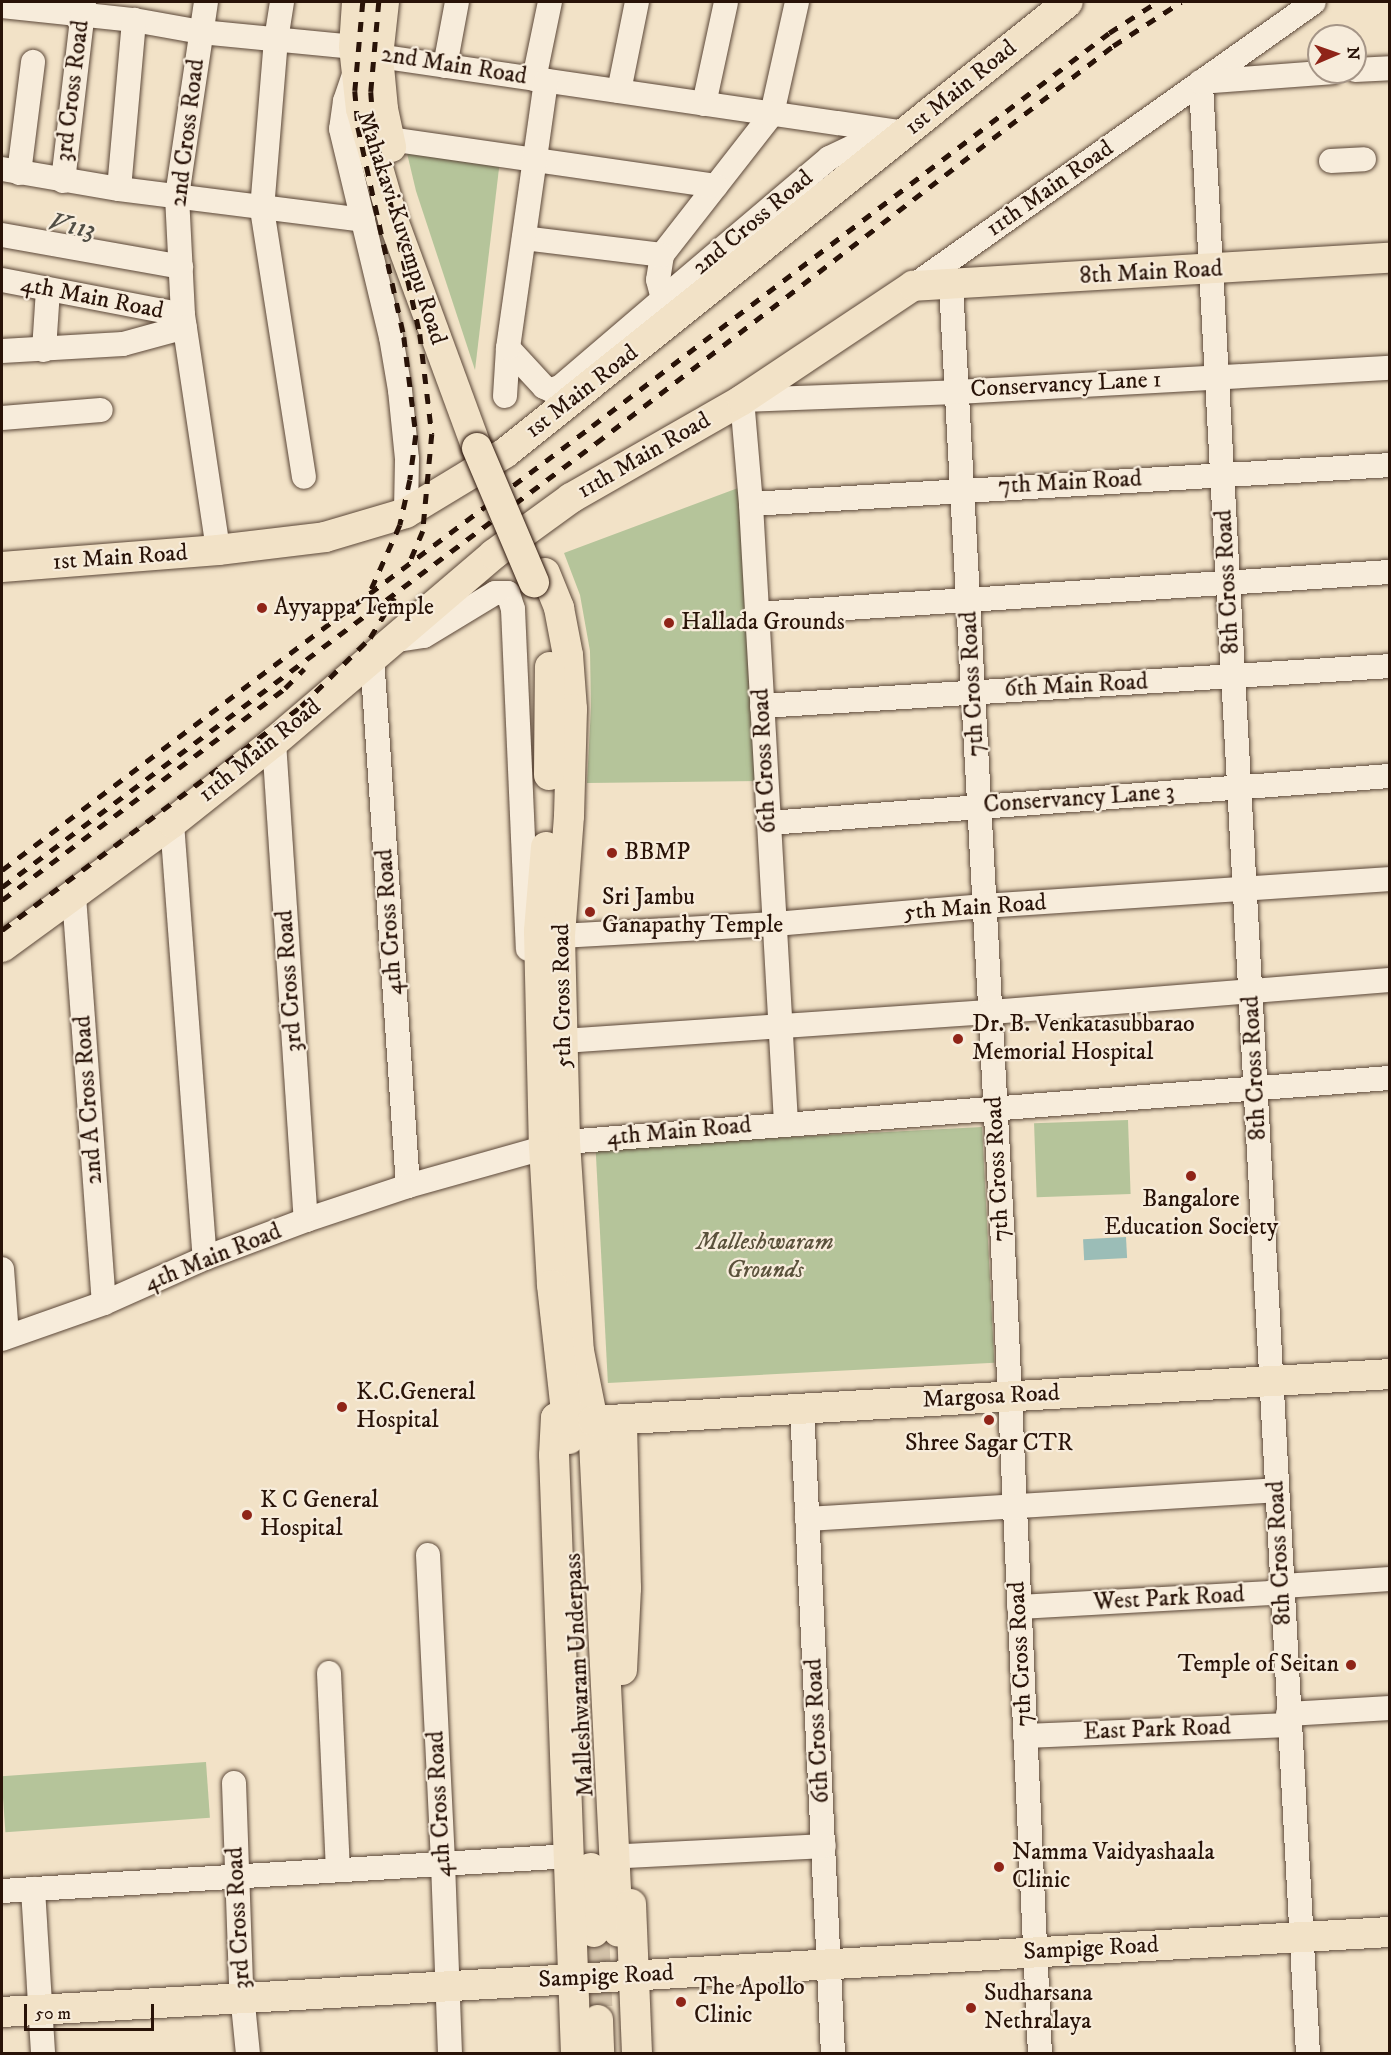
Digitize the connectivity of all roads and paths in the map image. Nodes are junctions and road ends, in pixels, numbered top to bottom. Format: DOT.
graph roads {
  1 [pos="206,2"];
  2 [pos="282,2"];
  3 [pos="357,2"];
  4 [pos="384,2"];
  5 [pos="457,2"];
  6 [pos="550,2"];
  7 [pos="637,2"];
  8 [pos="726,2"];
  9 [pos="797,2"];
  10 [pos="1068,2"];
  11 [pos="1314,2"];
  12 [pos="2,6"];
  13 [pos="83,7"];
  14 [pos="134,20"];
  15 [pos="201,32"];
  16 [pos="276,39"];
  17 [pos="362,57"];
  18 [pos="33,62"];
  19 [pos="445,66"];
  20 [pos="1389,68"];
  21 [pos="1367,69"];
  22 [pos="1307,74"];
  23 [pos="540,80"];
  24 [pos="1201,82"];
  25 [pos="619,91"];
  26 [pos="704,104"];
  27 [pos="772,114"];
  28 [pos="896,132"];
  29 [pos="390,139"];
  30 [pos="535,159"];
  31 [pos="1364,159"];
  32 [pos="1331,161"];
  33 [pos="10,171"];
  34 [pos="63,181"];
  35 [pos="717,186"];
  36 [pos="119,189"];
  37 [pos="177,196"];
  38 [pos="262,209"];
  39 [pos="363,220"];
  40 [pos="2,234"];
  41 [pos="524,238"];
  42 [pos="662,255"];
  43 [pos="1389,258"];
  44 [pos="181,267"];
  45 [pos="1211,270"];
  46 [pos="2,280"];
  47 [pos="951,285"];
  48 [pos="913,286"];
  49 [pos="48,289"];
  50 [pos="663,299"];
  51 [pos="184,321"];
  52 [pos="508,348"];
  53 [pos="44,350"];
  54 [pos="2,351"];
  55 [pos="1389,368"];
  56 [pos="1217,377"];
  57 [pos="957,392"];
  58 [pos="505,396"];
  59 [pos="742,400"];
  60 [pos="101,410"];
  61 [pos="2,418"];
  62 [pos="483,446"];
  63 [pos="1389,465"];
  64 [pos="1222,474"];
  65 [pos="304,477"];
  66 [pos="962,489"];
  67 [pos="751,504"];
  68 [pos="406,513"];
  69 [pos="218,550"];
  70 [pos="2,567"];
  71 [pos="1389,572"];
  72 [pos="539,578"];
  73 [pos="1228,582"];
  74 [pos="968,600"];
  75 [pos="757,614"];
  76 [pos="381,649"];
  77 [pos="1389,666"];
  78 [pos="1233,678"];
  79 [pos="973,692"];
  80 [pos="762,706"];
  81 [pos="274,742"];
  82 [pos="1389,776"];
  83 [pos="1240,787"];
  84 [pos="979,807"];
  85 [pos="172,823"];
  86 [pos="769,823"];
  87 [pos="1389,879"];
  88 [pos="1245,891"];
  89 [pos="74,896"];
  90 [pos="984,906"];
  91 [pos="775,924"];
  92 [pos="560,936"];
  93 [pos="2,947"];
  94 [pos="1389,980"];
  95 [pos="1251,990"];
  96 [pos="541,997"];
  97 [pos="991,1012"];
  98 [pos="781,1026"];
  99 [pos="564,1041"];
  100 [pos="1389,1078"];
  101 [pos="1256,1089"];
  102 [pos="995,1108"];
  103 [pos="786,1123"];
  104 [pos="555,1144"];
  105 [pos="408,1186"];
  106 [pos="306,1220"];
  107 [pos="205,1258"];
  108 [pos="2,1269"];
  109 [pos="104,1303"];
  110 [pos="4,1337"];
  111 [pos="1389,1374"];
  112 [pos="1272,1380"];
  113 [pos="1009,1396"];
  114 [pos="802,1408"];
  115 [pos="572,1419"];
  116 [pos="622,1419"];
  117 [pos="1276,1490"];
  118 [pos="1014,1506"];
  119 [pos="807,1519"];
  120 [pos="428,1555"];
  121 [pos="1389,1579"];
  122 [pos="1283,1586"];
  123 [pos="1019,1607"];
  124 [pos="329,1673"];
  125 [pos="1389,1708"];
  126 [pos="1289,1720"];
  127 [pos="1025,1736"];
  128 [pos="234,1783"];
  129 [pos="824,1846"];
  130 [pos="571,1856"];
  131 [pos="628,1856"];
  132 [pos="444,1863"];
  133 [pos="338,1869"];
  134 [pos="236,1875"];
  135 [pos="33,1889"];
  136 [pos="2,1891"];
  137 [pos="606,1931"];
  138 [pos="1389,1932"];
  139 [pos="1302,1937"];
  140 [pos="1036,1952"];
  141 [pos="830,1964"];
  142 [pos="634,1975"];
  143 [pos="573,1979"];
  144 [pos="446,1986"];
  145 [pos="242,1998"];
  146 [pos="39,2010"];
  147 [pos="2,2012"];
  148 [pos="43,2054"];
  149 [pos="248,2054"];
  150 [pos="450,2054"];
  151 [pos="576,2054"];
  152 [pos="599,2054"];
  153 [pos="623,2054"];
  154 [pos="637,2054"];
  155 [pos="833,2054"];
  156 [pos="1040,2054"];
  157 [pos="1308,2054"];
  1 -- 15 [label="street, 2nd Cross Road"];
  2 -- 16 [label="street"];
  3 -- 17 [label="main road, Mahakavi Kuvempu Road"];
  4 -- 17 [label="main road, Mahakavi Kuvempu Road"];
  5 -- 19 [label="street"];
  6 -- 23 [label="street"];
  7 -- 25 [label="street"];
  8 -- 26 [label="street"];
  9 -- 27 [label="street, 2nd Cross Road"];
  10 -- 28 [label="main road, 1st Main Road"];
  11 -- 24 [label="street, 11th Main Road"];
  12 -- 13 [label="street, 2nd Main Road"];
  13 -- 14 [label="street, 2nd Main Road"];
  13 -- 34 [label="street, 3rd Cross Road"];
  14 -- 15 [label="street, 2nd Main Road"];
  14 -- 36 [label="street"];
  15 -- 16 [label="street, 2nd Main Road"];
  15 -- 37 [label="street, 2nd Cross Road"];
  16 -- 17 [label="street, 2nd Main Road"];
  16 -- 38 [label="street"];
  17 -- 19 [label="street, 2nd Main Road"];
  17 -- 29 [label="main road, Mahakavi Kuvempu Road"];
  17 -- 39 [label="street"];
  17 -- 62 [label="main road, Mahakavi Kuvempu Road"];
  18 -- 33 [label="street"];
  19 -- 23 [label="street, 2nd Main Road"];
  20 -- 21 [label="street"];
  22 -- 24 [label="street"];
  23 -- 25 [label="street, 2nd Main Road"];
  23 -- 30 [label="street"];
  24 -- 45 [label="street, 8th Cross Road"];
  24 -- 48 [label="street, 11th Main Road"];
  25 -- 26 [label="street, 2nd Main Road"];
  26 -- 27 [label="street, 2nd Main Road"];
  27 -- 28 [label="street, 2nd Main Road"];
  27 -- 35 [label="street, 2nd Cross Road"];
  28 -- 50 [label="street, 2nd Cross Road"];
  28 -- 68 [label="main road, 1st Main Road"];
  29 -- 30 [label="street"];
  29 -- 62 [label="main road, Mahakavi Kuvempu Road"];
  30 -- 35 [label="street"];
  30 -- 41 [label="street"];
  31 -- 32 [label="street"];
  33 -- 34 [label="street"];
  34 -- 36 [label="street"];
  35 -- 42 [label="street, 2nd Cross Road"];
  36 -- 37 [label="street"];
  37 -- 38 [label="street"];
  37 -- 44 [label="street, 2nd Cross Road"];
  38 -- 39 [label="street"];
  38 -- 65 [label="street"];
  39 -- 68 [label="street"];
  40 -- 44 [label="street"];
  41 -- 42 [label="street, 2nd Cross Road"];
  41 -- 52 [label="street"];
  42 -- 50 [label="street, 2nd Cross Road"];
  43 -- 45 [label="main road, 8th Main Road"];
  44 -- 51 [label="street, 2nd Cross Road"];
  45 -- 47 [label="main road, 8th Main Road"];
  45 -- 56 [label="street, 8th Cross Road"];
  46 -- 49 [label="street, 4th Main Road"];
  47 -- 48 [label="main road, 8th Main Road"];
  47 -- 57 [label="street, 7th Cross Road"];
  48 -- 59 [label="main road, 11th Main Road"];
  49 -- 51 [label="street, 4th Main Road"];
  49 -- 53 [label="street"];
  50 -- 52 [label="street"];
  51 -- 53 [label="street"];
  51 -- 69 [label="street, 2nd Cross Road"];
  52 -- 58 [label="street"];
  53 -- 54 [label="street"];
  55 -- 56 [label="street, Conservancy Lane 1"];
  56 -- 57 [label="street, Conservancy Lane 1"];
  56 -- 64 [label="street, 8th Cross Road"];
  57 -- 59 [label="street, Conservancy Lane 1"];
  57 -- 66 [label="street, 7th Cross Road"];
  59 -- 67 [label="street, 6th Cross Road"];
  59 -- 76 [label="main road, 11th Main Road"];
  60 -- 61 [label="street"];
  62 -- 72 [label="main road"];
  63 -- 64 [label="street, 7th Main Road"];
  64 -- 66 [label="street, 7th Main Road"];
  64 -- 73 [label="street, 8th Cross Road"];
  66 -- 67 [label="street, 7th Main Road"];
  66 -- 74 [label="street, 7th Cross Road"];
  67 -- 75 [label="street, 6th Cross Road"];
  68 -- 69 [label="main road, 1st Main Road"];
  69 -- 70 [label="main road, 1st Main Road"];
  71 -- 73 [label="street"];
  72 -- 92 [label="main road, 5th Cross Road"];
  72 -- 96 [label="main road, 5th Cross Road"];
  73 -- 74 [label="street"];
  73 -- 78 [label="street, 8th Cross Road"];
  74 -- 75 [label="street"];
  74 -- 79 [label="street, 7th Cross Road"];
  75 -- 80 [label="street, 6th Cross Road"];
  76 -- 81 [label="main road, 11th Main Road"];
  76 -- 96 [label="street"];
  76 -- 105 [label="street, 4th Cross Road"];
  77 -- 78 [label="street, 6th Main Road"];
  78 -- 79 [label="street, 6th Main Road"];
  78 -- 83 [label="street, 8th Cross Road"];
  79 -- 80 [label="street, 6th Main Road"];
  79 -- 84 [label="street, 7th Cross Road"];
  80 -- 86 [label="street, 6th Cross Road"];
  81 -- 85 [label="main road, 11th Main Road"];
  81 -- 106 [label="street, 3rd Cross Road"];
  82 -- 83 [label="street, Conservancy Lane 3"];
  83 -- 84 [label="street, Conservancy Lane 3"];
  83 -- 88 [label="street, 8th Cross Road"];
  84 -- 86 [label="street, Conservancy Lane 3"];
  84 -- 90 [label="street, 7th Cross Road"];
  85 -- 89 [label="main road, 11th Main Road"];
  85 -- 107 [label="street"];
  86 -- 91 [label="street, 6th Cross Road"];
  87 -- 88 [label="street, 5th Main Road"];
  88 -- 90 [label="street, 5th Main Road"];
  88 -- 95 [label="street, 8th Cross Road"];
  89 -- 93 [label="main road, 11th Main Road"];
  89 -- 109 [label="street, 2nd A Cross Road"];
  90 -- 91 [label="street, 5th Main Road"];
  90 -- 97 [label="street, 7th Cross Road"];
  91 -- 92 [label="street, 5th Main Road"];
  91 -- 98 [label="street, 6th Cross Road"];
  92 -- 99 [label="main road, 5th Cross Road"];
  94 -- 95 [label="street"];
  95 -- 97 [label="street"];
  95 -- 101 [label="street, 8th Cross Road"];
  96 -- 104 [label="main road, 5th Cross Road"];
  97 -- 98 [label="street"];
  97 -- 102 [label="street, 7th Cross Road"];
  98 -- 99 [label="street"];
  98 -- 103 [label="street, 6th Cross Road"];
  99 -- 104 [label="main road, 5th Cross Road"];
  100 -- 101 [label="street, 4th Main Road"];
  101 -- 102 [label="street, 4th Main Road"];
  101 -- 112 [label="street, 8th Cross Road"];
  102 -- 103 [label="street, 4th Main Road"];
  102 -- 113 [label="street, 7th Cross Road"];
  103 -- 104 [label="street, 4th Main Road"];
  104 -- 105 [label="street, 4th Main Road"];
  104 -- 115 [label="main road, 5th Cross Road"];
  105 -- 106 [label="street, 4th Main Road"];
  106 -- 107 [label="street, 4th Main Road"];
  107 -- 109 [label="street, 4th Main Road"];
  108 -- 110 [label="street"];
  109 -- 110 [label="street, 4th Main Road"];
  111 -- 112 [label="main road, Margosa Road"];
  112 -- 113 [label="main road, Margosa Road"];
  112 -- 117 [label="street, 8th Cross Road"];
  113 -- 114 [label="main road, Margosa Road"];
  113 -- 118 [label="street, 7th Cross Road"];
  114 -- 116 [label="main road, Margosa Road"];
  114 -- 119 [label="street, 6th Cross Road"];
  115 -- 116 [label="main road, Margosa Road"];
  115 -- 130 [label="main road"];
  115 -- 137 [label="main road, Malleshwaram Underpass"];
  116 -- 131 [label="main road"];
  117 -- 118 [label="street"];
  117 -- 122 [label="street, 8th Cross Road"];
  118 -- 119 [label="street"];
  118 -- 123 [label="street, 7th Cross Road"];
  119 -- 129 [label="street, 6th Cross Road"];
  120 -- 132 [label="street, 4th Cross Road"];
  121 -- 122 [label="street, West Park Road"];
  122 -- 123 [label="street, West Park Road"];
  122 -- 126 [label="street, 8th Cross Road"];
  123 -- 127 [label="street, 7th Cross Road"];
  124 -- 133 [label="street"];
  125 -- 126 [label="street, East Park Road"];
  126 -- 127 [label="street, East Park Road"];
  126 -- 139 [label="street, 8th Cross Road"];
  127 -- 140 [label="street, 7th Cross Road"];
  128 -- 134 [label="street, 3rd Cross Road"];
  129 -- 131 [label="street"];
  129 -- 141 [label="street, 6th Cross Road"];
  130 -- 132 [label="street"];
  130 -- 143 [label="main road"];
  131 -- 142 [label="main road"];
  132 -- 133 [label="street"];
  132 -- 144 [label="street, 4th Cross Road"];
  133 -- 134 [label="street"];
  134 -- 135 [label="street"];
  134 -- 145 [label="street, 3rd Cross Road"];
  135 -- 136 [label="street"];
  135 -- 146 [label="street"];
  138 -- 139 [label="main road, Sampige Road"];
  139 -- 140 [label="main road, Sampige Road"];
  139 -- 157 [label="street, 8th Cross Road"];
  140 -- 141 [label="main road, Sampige Road"];
  140 -- 156 [label="street, 7th Cross Road"];
  141 -- 142 [label="main road, Sampige Road"];
  141 -- 155 [label="street, 6th Cross Road"];
  142 -- 143 [label="main road, Sampige Road"];
  142 -- 154 [label="main road"];
  143 -- 144 [label="main road, Sampige Road"];
  143 -- 151 [label="main road"];
  144 -- 145 [label="main road, Sampige Road"];
  144 -- 150 [label="street, 4th Cross Road"];
  145 -- 146 [label="main road, Sampige Road"];
  145 -- 149 [label="street, 3rd Cross Road"];
  146 -- 147 [label="main road, Sampige Road"];
  146 -- 148 [label="street"];
  152 -- 153 [label="main road"];
}
